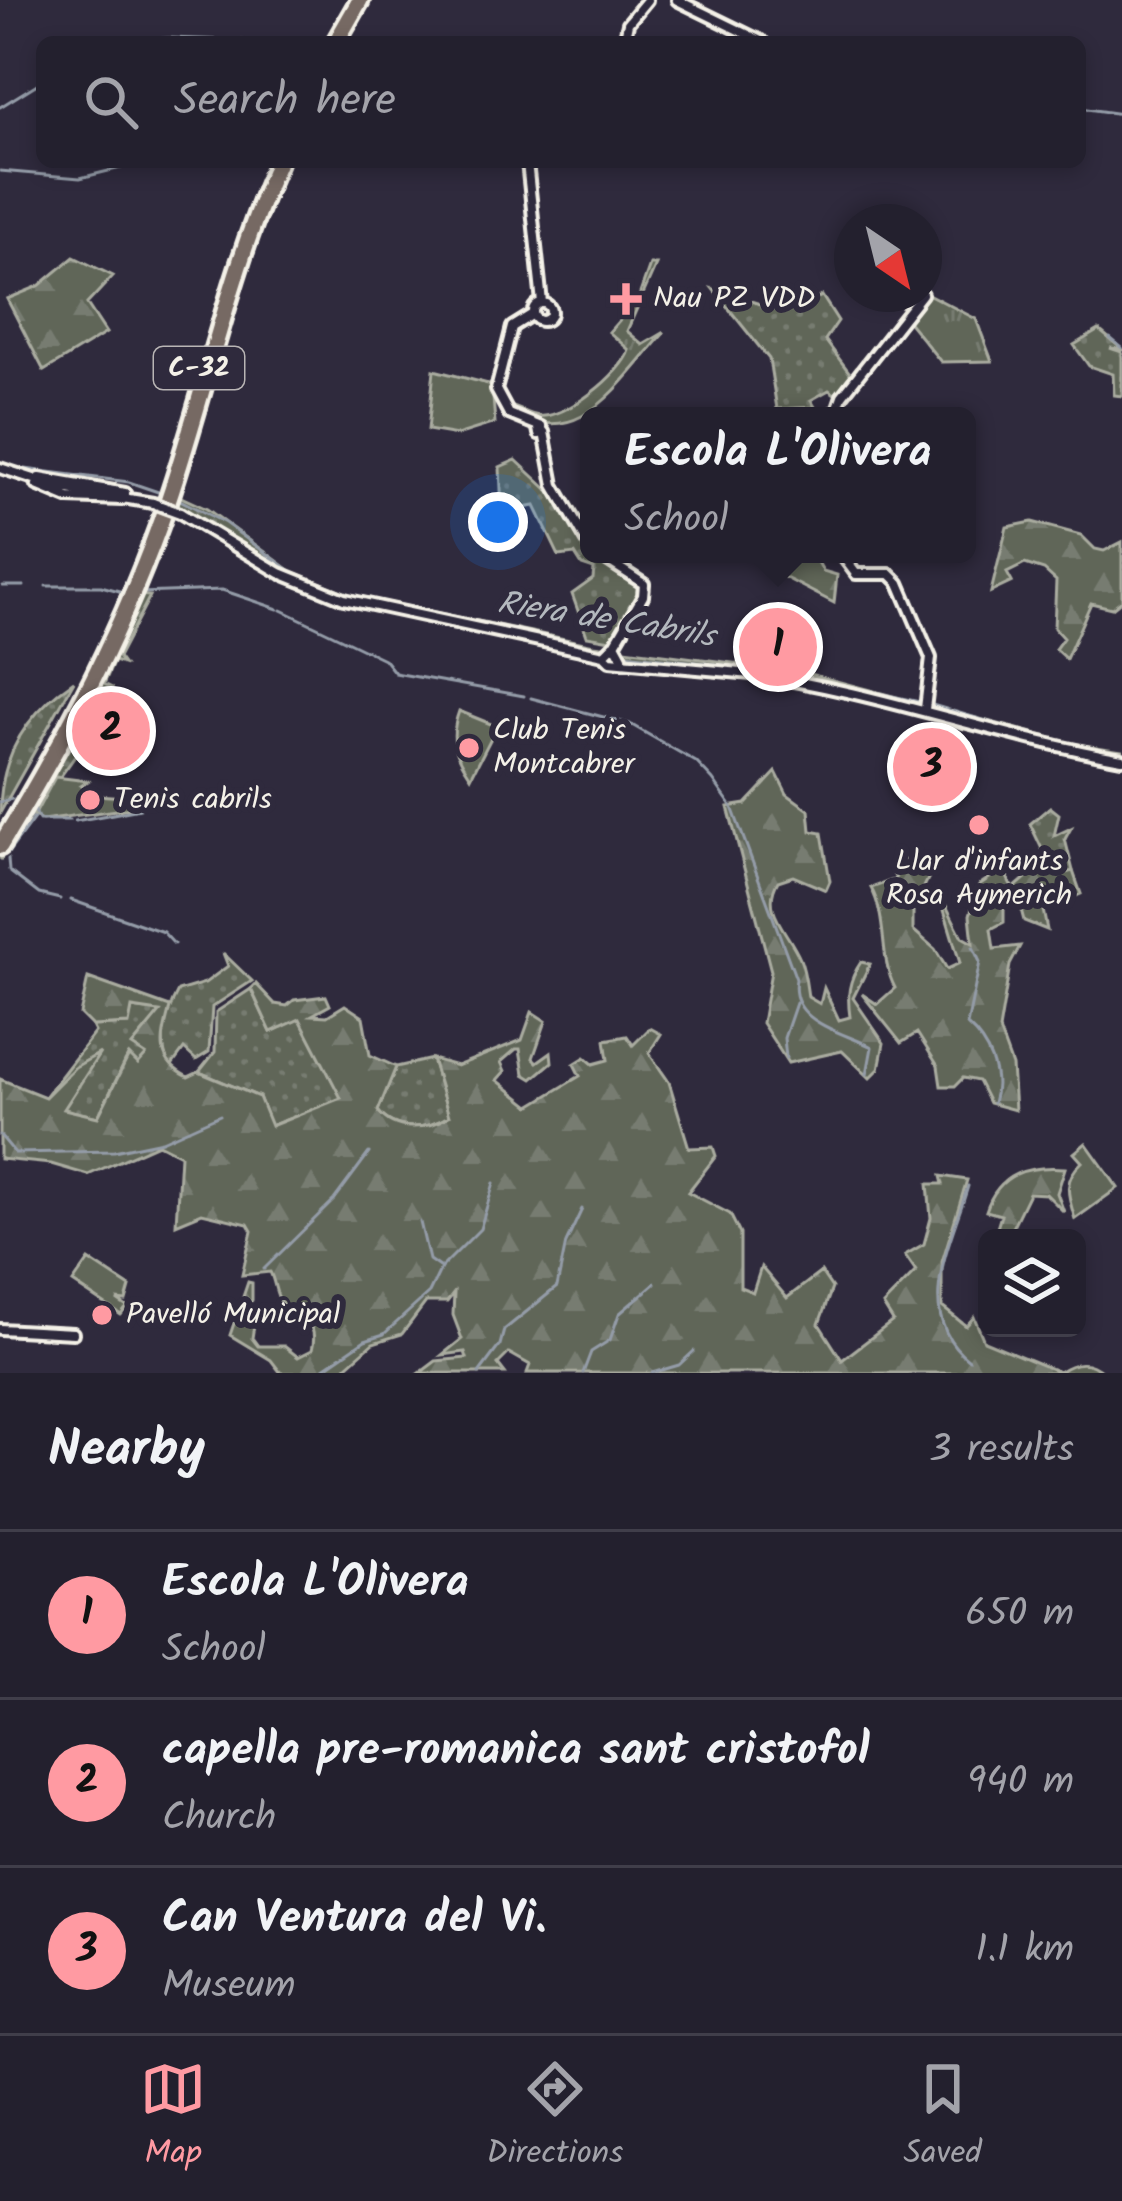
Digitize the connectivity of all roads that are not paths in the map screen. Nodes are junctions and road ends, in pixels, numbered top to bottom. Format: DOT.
graph roads {
  1 [pos="349,0"];
  2 [pos="362,0"];
  3 [pos="647,0"];
  4 [pos="677,0"];
  5 [pos="329,36"];
  6 [pos="339,36"];
  7 [pos="626,36"];
  8 [pos="751,36"];
  9 [pos="266,168"];
  10 [pos="276,168"];
  11 [pos="528,168"];
  12 [pos="542,303"];
  13 [pos="908,312"];
  14 [pos="533,314"];
  15 [pos="838,407"];
  16 [pos="0,468"];
  17 [pos="26,477"];
  18 [pos="141,500"];
  19 [pos="580,530"];
  20 [pos="612,563"];
  21 [pos="849,563"];
  22 [pos="136,576"];
  23 [pos="126,600"];
  24 [pos="614,652"];
  25 [pos="926,704"];
  26 [pos="1122,759"];
  27 [pos="0,832"];
  28 [pos="0,846"];
  29 [pos="0,1329"];
  30 [pos="73,1333"];
  1 -- 5 [label="highway"];
  2 -- 6 [label="highway"];
  3 -- 7 [label="street"];
  4 -- 8 [label="street"];
  9 -- 22 [label="highway, C-32"];
  10 -- 22 [label="highway, C-32"];
  11 -- 12 [label="street"];
  12 -- 14 [label="street"];
  12 -- 14 [label="street"];
  13 -- 15 [label="street"];
  14 -- 19 [label="street"];
  16 -- 17 [label="street"];
  17 -- 18 [label="street"];
  17 -- 18 [label="street"];
  17 -- 18 [label="street"];
  18 -- 24 [label="street, bridge"];
  20 -- 24 [label="street"];
  21 -- 25 [label="street"];
  22 -- 23 [label="highway, C-32"];
  23 -- 27 [label="highway, C-32"];
  23 -- 28 [label="highway, C-32"];
  24 -- 25 [label="street"];
  25 -- 26 [label="street"];
  29 -- 30 [label="street"];
}
